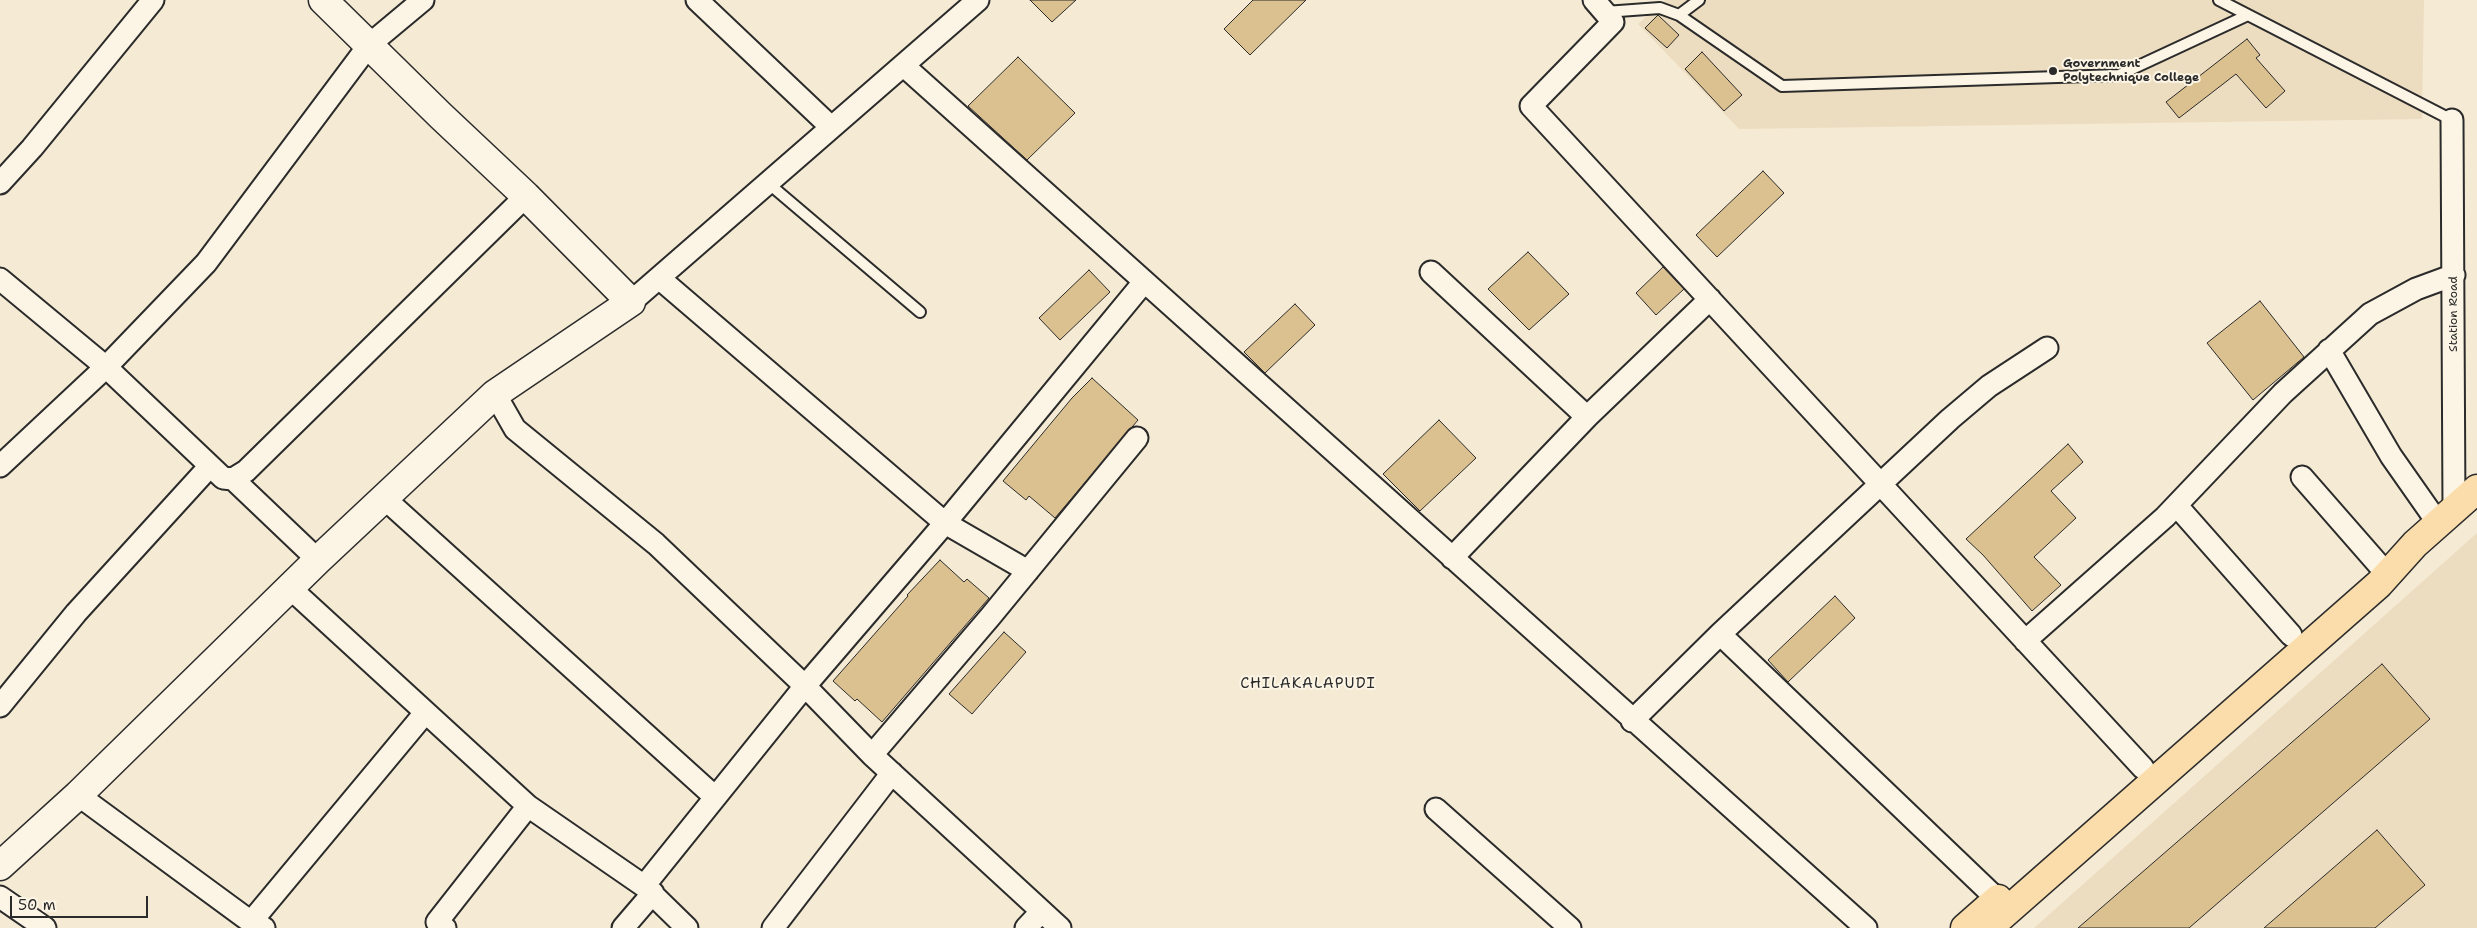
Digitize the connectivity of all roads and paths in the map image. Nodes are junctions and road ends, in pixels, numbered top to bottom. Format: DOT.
graph roads {
  1 [pos="153,0"];
  2 [pos="323,0"];
  3 [pos="423,0"];
  4 [pos="697,0"];
  5 [pos="1699,0"];
  6 [pos="2219,0"];
  7 [pos="971,2"];
  8 [pos="1599,6"];
  9 [pos="1679,15"];
  10 [pos="2248,15"];
  11 [pos="369,45"];
  12 [pos="904,66"];
  13 [pos="2452,120"];
  14 [pos="831,127"];
  15 [pos="0,183"];
  16 [pos="768,183"];
  17 [pos="526,196"];
  18 [pos="1431,272"];
  19 [pos="2454,275"];
  20 [pos="659,278"];
  21 [pos="0,279"];
  22 [pos="1144,282"];
  23 [pos="1710,300"];
  24 [pos="631,302"];
  25 [pos="920,312"];
  26 [pos="2047,348"];
  27 [pos="2329,350"];
  28 [pos="106,367"];
  29 [pos="495,394"];
  30 [pos="1586,417"];
  31 [pos="1137,438"];
  32 [pos="0,466"];
  33 [pos="210,466"];
  34 [pos="2302,477"];
  35 [pos="233,479"];
  36 [pos="1880,484"];
  37 [pos="2477,489"];
  38 [pos="384,498"];
  39 [pos="2177,506"];
  40 [pos="2446,516"];
  41 [pos="945,523"];
  42 [pos="2416,544"];
  43 [pos="1452,558"];
  44 [pos="318,560"];
  45 [pos="2379,565"];
  46 [pos="1028,571"];
  47 [pos="290,588"];
  48 [pos="1720,634"];
  49 [pos="2291,635"];
  50 [pos="2025,641"];
  51 [pos="805,686"];
  52 [pos="0,706"];
  53 [pos="425,713"];
  54 [pos="1632,721"];
  55 [pos="872,755"];
  56 [pos="2143,768"];
  57 [pos="892,773"];
  58 [pos="78,794"];
  59 [pos="715,797"];
  60 [pos="528,806"];
  61 [pos="1436,809"];
  62 [pos="0,866"];
  63 [pos="649,889"];
  64 [pos="0,897"];
  65 [pos="1997,899"];
  66 [pos="1042,912"];
  67 [pos="258,925"];
  68 [pos="438,926"];
  69 [pos="45,928"];
  70 [pos="623,928"];
  71 [pos="687,928"];
  72 [pos="773,928"];
  73 [pos="1026,928"];
  74 [pos="1060,928"];
  75 [pos="1570,928"];
  76 [pos="1866,928"];
  77 [pos="1964,928"];
  78 [pos="1988,928"];
  1 -- 15 [label="street"];
  2 -- 11 [label="street"];
  3 -- 11 [label="street"];
  4 -- 14 [label="street"];
  5 -- 9 [label="lane"];
  6 -- 10 [label="lane"];
  7 -- 12 [label="street"];
  8 -- 9 [label="lane"];
  8 -- 23 [label="street"];
  9 -- 10 [label="lane"];
  10 -- 13 [label="lane"];
  11 -- 17 [label="street"];
  11 -- 28 [label="street"];
  12 -- 14 [label="street"];
  12 -- 22 [label="street"];
  13 -- 19 [label="street, Station Road"];
  14 -- 16 [label="street"];
  16 -- 20 [label="street"];
  16 -- 25 [label="lane"];
  17 -- 24 [label="street"];
  17 -- 35 [label="street"];
  18 -- 30 [label="street"];
  19 -- 27 [label="street"];
  19 -- 40 [label="street, Station Road"];
  20 -- 24 [label="street"];
  20 -- 41 [label="street"];
  21 -- 28 [label="street"];
  22 -- 41 [label="street"];
  22 -- 43 [label="street"];
  23 -- 30 [label="street"];
  23 -- 36 [label="street"];
  24 -- 29 [label="street"];
  26 -- 36 [label="street"];
  27 -- 39 [label="street"];
  27 -- 40 [label="street"];
  28 -- 32 [label="street"];
  28 -- 33 [label="street"];
  29 -- 38 [label="street"];
  29 -- 51 [label="street"];
  30 -- 43 [label="street"];
  31 -- 46 [label="street"];
  33 -- 35 [label="street"];
  33 -- 52 [label="street"];
  34 -- 45 [label="street"];
  35 -- 44 [label="street"];
  36 -- 48 [label="street"];
  36 -- 50 [label="street"];
  37 -- 40 [label="main road"];
  38 -- 44 [label="street"];
  38 -- 59 [label="street"];
  39 -- 49 [label="street"];
  39 -- 50 [label="street"];
  40 -- 42 [label="main road"];
  41 -- 46 [label="street"];
  41 -- 51 [label="street"];
  42 -- 45 [label="main road"];
  42 -- 78 [label="main road"];
  43 -- 54 [label="street"];
  44 -- 47 [label="street"];
  45 -- 49 [label="main road"];
  46 -- 55 [label="street"];
  47 -- 53 [label="street"];
  47 -- 58 [label="street"];
  48 -- 54 [label="street"];
  48 -- 65 [label="street"];
  49 -- 56 [label="main road"];
  50 -- 56 [label="street"];
  51 -- 55 [label="street"];
  51 -- 59 [label="street"];
  53 -- 60 [label="street"];
  53 -- 67 [label="street"];
  54 -- 76 [label="street"];
  55 -- 57 [label="street"];
  56 -- 65 [label="main road"];
  57 -- 66 [label="street"];
  57 -- 72 [label="street"];
  58 -- 62 [label="street"];
  58 -- 67 [label="street"];
  59 -- 63 [label="street"];
  60 -- 63 [label="street"];
  60 -- 68 [label="street"];
  61 -- 75 [label="street"];
  63 -- 70 [label="street"];
  63 -- 71 [label="street"];
  64 -- 69 [label="street"];
  65 -- 77 [label="main road"];
  66 -- 73 [label="street"];
  66 -- 74 [label="street"];
}
